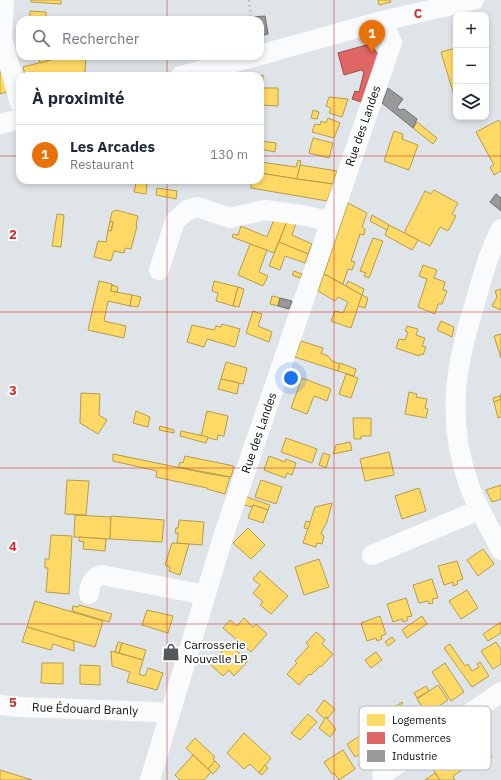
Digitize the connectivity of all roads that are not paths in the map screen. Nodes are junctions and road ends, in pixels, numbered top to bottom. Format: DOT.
graph roads {
  1 [pos="4,0"];
  2 [pos="474,0"];
  3 [pos="382,20"];
  4 [pos="264,54"];
  5 [pos="242,60"];
  6 [pos="197,72"];
  7 [pos="16,89"];
  8 [pos="16,120"];
  9 [pos="0,124"];
  10 [pos="330,222"];
  11 [pos="501,229"];
  12 [pos="159,270"];
  13 [pos="479,510"];
  14 [pos="501,550"];
  15 [pos="372,555"];
  16 [pos="89,594"];
  17 [pos="206,595"];
  18 [pos="501,692"];
  19 [pos="481,706"];
  20 [pos="0,707"];
  21 [pos="169,716"];
  22 [pos="389,770"];
  23 [pos="382,775"];
  24 [pos="150,780"];
  1 -- 7 [label="street"];
  2 -- 3 [label="street"];
  3 -- 4 [label="street"];
  3 -- 10 [label="street, Rue des Landes"];
  5 -- 6 [label="street"];
  8 -- 9 [label="street"];
  10 -- 12 [label="street"];
  10 -- 17 [label="street, Rue des Landes"];
  11 -- 13 [label="street"];
  13 -- 14 [label="street"];
  13 -- 15 [label="street"];
  16 -- 17 [label="street"];
  17 -- 21 [label="street, Rue des Landes"];
  18 -- 19 [label="street"];
  20 -- 21 [label="street, Rue Édouard Branly"];
  21 -- 24 [label="street, Rue des Landes"];
  22 -- 23 [label="street"];
}
